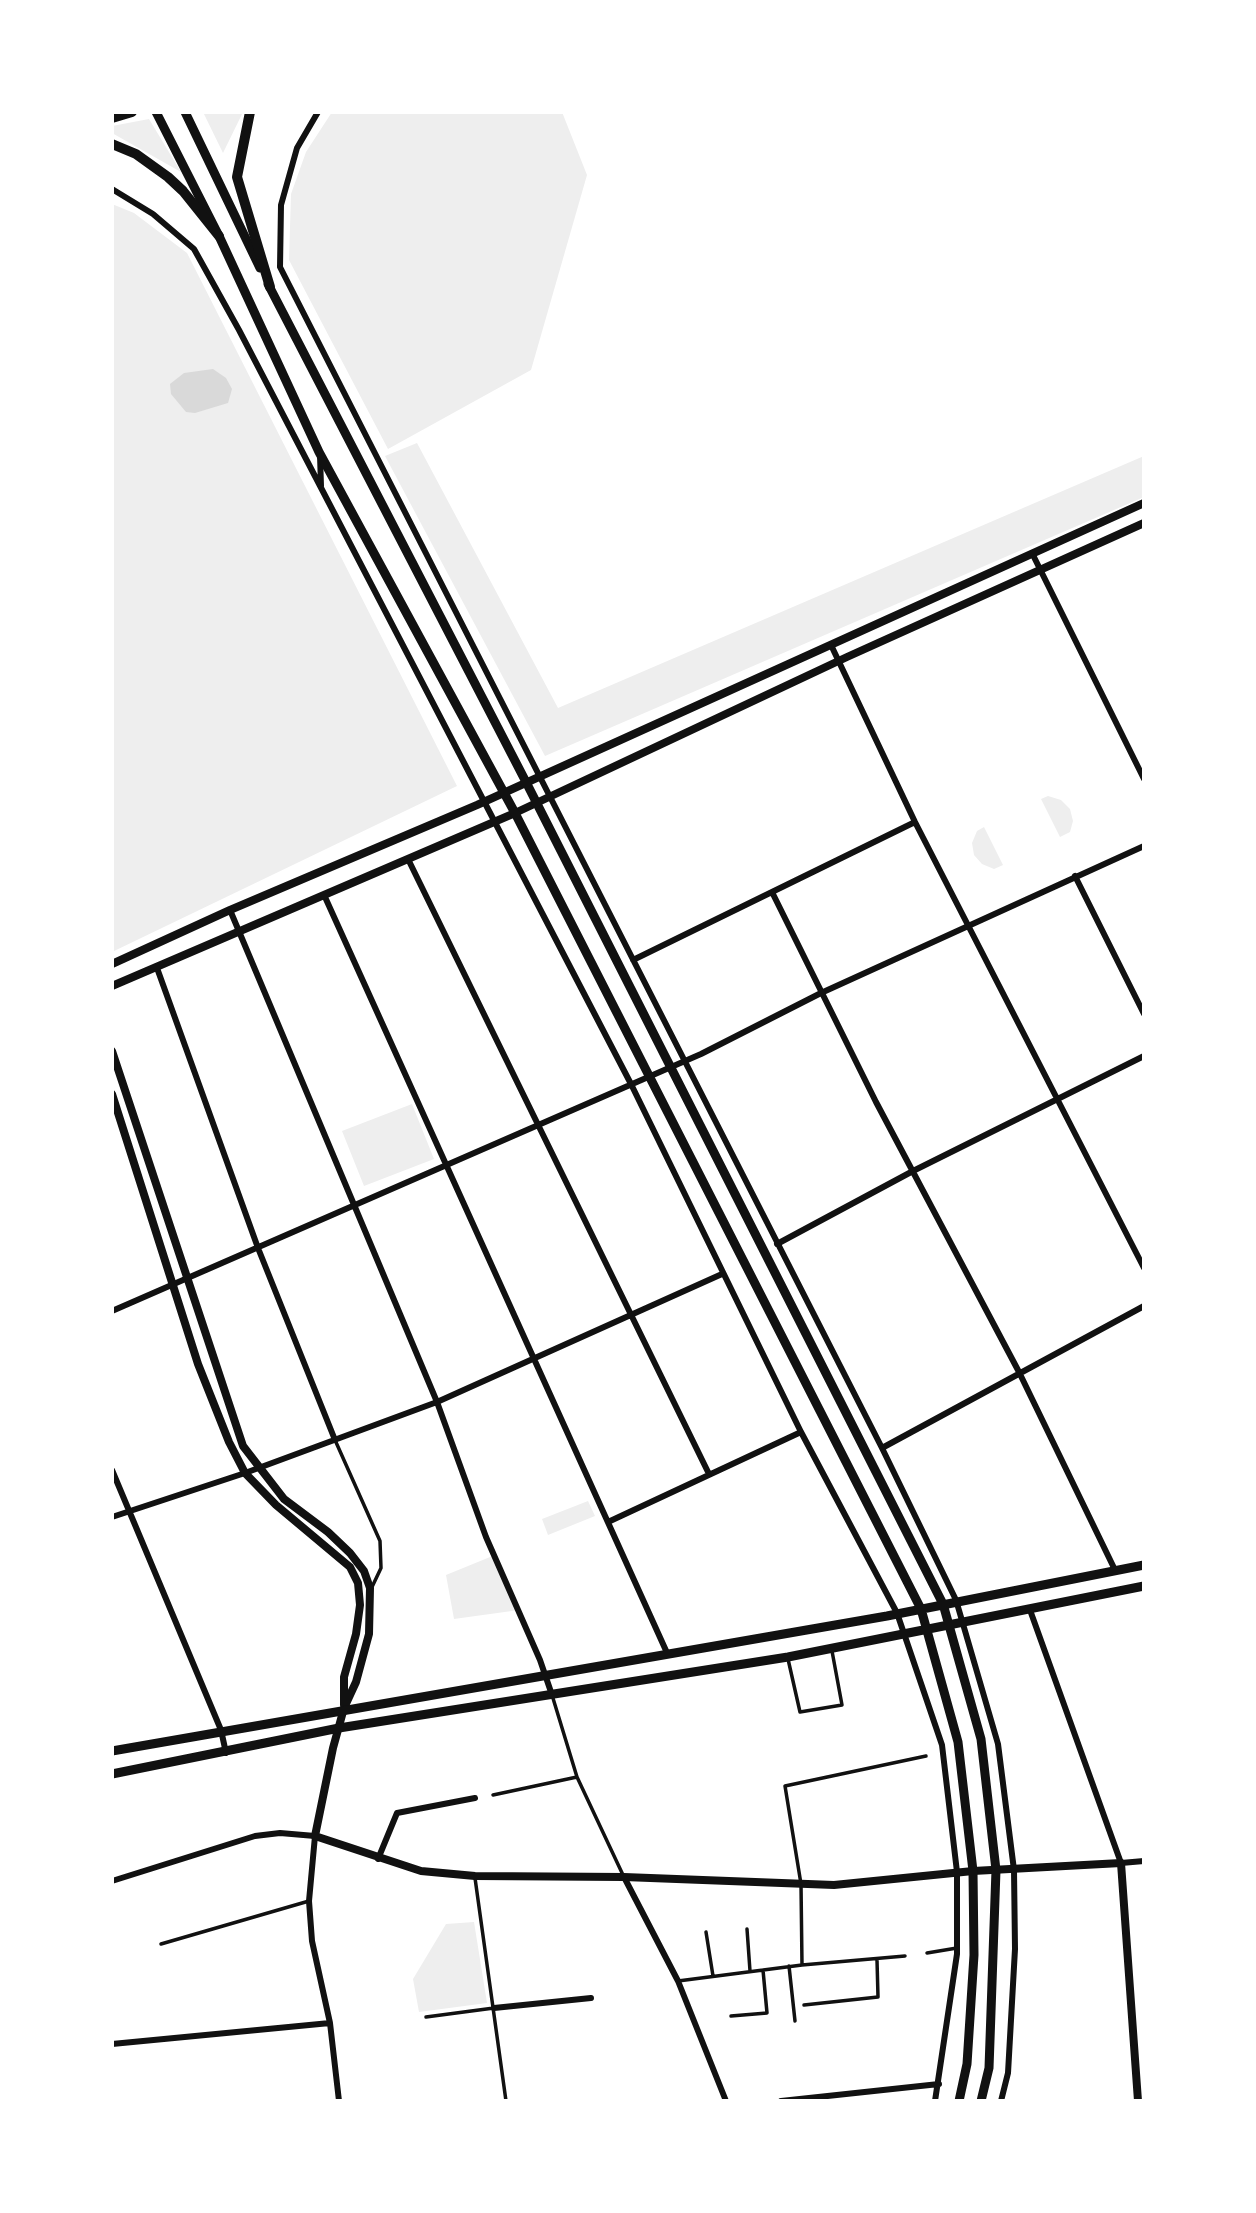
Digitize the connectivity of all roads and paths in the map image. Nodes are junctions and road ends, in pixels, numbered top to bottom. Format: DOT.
graph roads {
  1 [pos="132,112"];
  2 [pos="156,112"];
  3 [pos="185,112"];
  4 [pos="250,112"];
  5 [pos="318,112"];
  6 [pos="112,118"];
  7 [pos="112,144"];
  8 [pos="112,189"];
  9 [pos="219,236"];
  10 [pos="270,287"];
  11 [pos="319,452"];
  12 [pos="321,488"];
  13 [pos="1144,503"];
  14 [pos="1144,523"];
  15 [pos="1032,553"];
  16 [pos="1040,569"];
  17 [pos="831,645"];
  18 [pos="839,661"];
  19 [pos="540,776"];
  20 [pos="1144,779"];
  21 [pos="526,782"];
  22 [pos="503,793"];
  23 [pos="551,797"];
  24 [pos="485,801"];
  25 [pos="536,803"];
  26 [pos="514,813"];
  27 [pos="495,821"];
  28 [pos="915,822"];
  29 [pos="1144,846"];
  30 [pos="408,859"];
  31 [pos="1075,876"];
  32 [pos="772,892"];
  33 [pos="325,897"];
  34 [pos="230,910"];
  35 [pos="968,925"];
  36 [pos="241,933"];
  37 [pos="633,960"];
  38 [pos="112,964"];
  39 [pos="157,968"];
  40 [pos="112,986"];
  41 [pos="821,993"];
  42 [pos="1144,1014"];
  43 [pos="112,1051"];
  44 [pos="1144,1056"];
  45 [pos="683,1061"];
  46 [pos="669,1067"];
  47 [pos="647,1076"];
  48 [pos="631,1084"];
  49 [pos="112,1094"];
  50 [pos="1057,1097"];
  51 [pos="539,1124"];
  52 [pos="448,1165"];
  53 [pos="913,1171"];
  54 [pos="356,1205"];
  55 [pos="777,1244"];
  56 [pos="258,1248"];
  57 [pos="1144,1268"];
  58 [pos="722,1273"];
  59 [pos="186,1279"];
  60 [pos="173,1284"];
  61 [pos="1144,1306"];
  62 [pos="112,1311"];
  63 [pos="632,1314"];
  64 [pos="535,1360"];
  65 [pos="1019,1373"];
  66 [pos="437,1402"];
  67 [pos="802,1432"];
  68 [pos="335,1440"];
  69 [pos="882,1448"];
  70 [pos="257,1468"];
  71 [pos="112,1470"];
  72 [pos="245,1473"];
  73 [pos="709,1475"];
  74 [pos="130,1511"];
  75 [pos="112,1517"];
  76 [pos="608,1522"];
  77 [pos="1144,1565"];
  78 [pos="1115,1570"];
  79 [pos="1144,1586"];
  80 [pos="370,1591"];
  81 [pos="956,1600"];
  82 [pos="943,1604"];
  83 [pos="921,1609"];
  84 [pos="1031,1610"];
  85 [pos="897,1613"];
  86 [pos="964,1621"];
  87 [pos="948,1625"];
  88 [pos="926,1628"];
  89 [pos="904,1632"];
  90 [pos="831,1647"];
  91 [pos="668,1655"];
  92 [pos="788,1657"];
  93 [pos="546,1677"];
  94 [pos="552,1695"];
  95 [pos="344,1708"];
  96 [pos="339,1728"];
  97 [pos="222,1730"];
  98 [pos="112,1751"];
  99 [pos="226,1753"];
  100 [pos="926,1756"];
  101 [pos="112,1774"];
  102 [pos="577,1777"];
  103 [pos="493,1795"];
  104 [pos="475,1798"];
  105 [pos="315,1836"];
  106 [pos="378,1859"];
  107 [pos="1144,1861"];
  108 [pos="1121,1863"];
  109 [pos="996,1870"];
  110 [pos="1014,1870"];
  111 [pos="973,1871"];
  112 [pos="957,1872"];
  113 [pos="475,1876"];
  114 [pos="624,1877"];
  115 [pos="112,1881"];
  116 [pos="801,1884"];
  117 [pos="309,1901"];
  118 [pos="747,1929"];
  119 [pos="706,1932"];
  120 [pos="161,1944"];
  121 [pos="957,1948"];
  122 [pos="927,1953"];
  123 [pos="905,1956"];
  124 [pos="877,1960"];
  125 [pos="802,1965"];
  126 [pos="789,1966"];
  127 [pos="763,1970"];
  128 [pos="750,1971"];
  129 [pos="713,1976"];
  130 [pos="678,1981"];
  131 [pos="591,1998"];
  132 [pos="804,2005"];
  133 [pos="494,2008"];
  134 [pos="731,2016"];
  135 [pos="426,2017"];
  136 [pos="795,2021"];
  137 [pos="330,2023"];
  138 [pos="1140,2037"];
  139 [pos="112,2044"];
  140 [pos="939,2084"];
  141 [pos="339,2101"];
  142 [pos="506,2101"];
  143 [pos="726,2101"];
  144 [pos="781,2101"];
  145 [pos="935,2101"];
  146 [pos="959,2101"];
  147 [pos="981,2101"];
  148 [pos="1001,2101"];
  149 [pos="1138,2101"];
  1 -- 6 [label="highway"];
  2 -- 9 [label="main road"];
  3 -- 10 [label="main road"];
  4 -- 10 [label="highway"];
  5 -- 19 [label="street"];
  7 -- 9 [label="highway"];
  8 -- 12 [label="street"];
  9 -- 11 [label="main road"];
  10 -- 21 [label="main road"];
  11 -- 12 [label="street"];
  11 -- 22 [label="main road"];
  12 -- 24 [label="street"];
  13 -- 15 [label="street"];
  14 -- 16 [label="street"];
  15 -- 16 [label="street"];
  15 -- 17 [label="street"];
  16 -- 18 [label="street"];
  16 -- 20 [label="street"];
  17 -- 18 [label="street"];
  17 -- 19 [label="street"];
  18 -- 23 [label="street"];
  18 -- 28 [label="street"];
  19 -- 21 [label="street"];
  19 -- 23 [label="street"];
  21 -- 22 [label="street"];
  21 -- 25 [label="main road"];
  22 -- 24 [label="street"];
  22 -- 26 [label="main road"];
  23 -- 25 [label="street"];
  23 -- 37 [label="street"];
  24 -- 27 [label="street"];
  24 -- 34 [label="street"];
  25 -- 26 [label="street"];
  25 -- 46 [label="main road"];
  26 -- 27 [label="street"];
  26 -- 47 [label="main road"];
  27 -- 30 [label="street"];
  27 -- 48 [label="street"];
  28 -- 32 [label="street"];
  28 -- 35 [label="street"];
  29 -- 31 [label="street"];
  30 -- 33 [label="street"];
  30 -- 51 [label="street"];
  31 -- 35 [label="street"];
  31 -- 42 [label="street"];
  32 -- 37 [label="street"];
  32 -- 41 [label="street"];
  33 -- 36 [label="street"];
  33 -- 52 [label="street"];
  34 -- 36 [label="street"];
  34 -- 38 [label="street"];
  35 -- 41 [label="street"];
  35 -- 50 [label="street"];
  36 -- 39 [label="street"];
  36 -- 54 [label="street"];
  37 -- 45 [label="street"];
  39 -- 40 [label="street"];
  39 -- 56 [label="street"];
  41 -- 45 [label="street"];
  41 -- 53 [label="street"];
  43 -- 59 [label="street"];
  44 -- 50 [label="street"];
  45 -- 46 [label="street"];
  45 -- 55 [label="street"];
  46 -- 47 [label="street"];
  46 -- 82 [label="main road"];
  47 -- 48 [label="street"];
  47 -- 83 [label="main road"];
  48 -- 51 [label="street"];
  48 -- 58 [label="street"];
  49 -- 60 [label="street"];
  50 -- 53 [label="street"];
  50 -- 57 [label="street"];
  51 -- 52 [label="street"];
  51 -- 63 [label="street"];
  52 -- 54 [label="street"];
  52 -- 64 [label="street"];
  53 -- 55 [label="street"];
  53 -- 65 [label="street"];
  54 -- 56 [label="street"];
  54 -- 66 [label="street"];
  55 -- 69 [label="street"];
  56 -- 59 [label="street"];
  56 -- 68 [label="street"];
  58 -- 63 [label="street"];
  58 -- 67 [label="street"];
  59 -- 60 [label="street"];
  59 -- 70 [label="street"];
  60 -- 62 [label="street"];
  60 -- 72 [label="street"];
  61 -- 65 [label="street"];
  63 -- 64 [label="street"];
  63 -- 73 [label="street"];
  64 -- 66 [label="street"];
  64 -- 76 [label="street"];
  65 -- 69 [label="street"];
  65 -- 78 [label="street"];
  66 -- 68 [label="street"];
  66 -- 93 [label="street"];
  67 -- 73 [label="street"];
  67 -- 85 [label="street"];
  68 -- 70 [label="street"];
  68 -- 80 [label="lane"];
  69 -- 81 [label="street"];
  70 -- 72 [label="street"];
  70 -- 80 [label="street"];
  71 -- 74 [label="street"];
  72 -- 74 [label="street"];
  72 -- 95 [label="street"];
  73 -- 76 [label="street"];
  74 -- 75 [label="street"];
  74 -- 97 [label="street"];
  76 -- 91 [label="street"];
  77 -- 78 [label="main road"];
  78 -- 81 [label="main road"];
  79 -- 84 [label="main road"];
  80 -- 95 [label="street"];
  81 -- 82 [label="main road"];
  81 -- 86 [label="street"];
  82 -- 83 [label="main road"];
  82 -- 87 [label="main road"];
  83 -- 85 [label="main road"];
  83 -- 88 [label="main road"];
  84 -- 86 [label="main road"];
  84 -- 108 [label="street"];
  85 -- 89 [label="street"];
  85 -- 91 [label="main road"];
  86 -- 87 [label="main road"];
  86 -- 110 [label="street"];
  87 -- 88 [label="main road"];
  87 -- 109 [label="main road"];
  88 -- 89 [label="main road"];
  88 -- 111 [label="main road"];
  89 -- 90 [label="main road"];
  89 -- 112 [label="street"];
  90 -- 92 [label="main road"];
  90 -- 92 [label="lane"];
  91 -- 93 [label="main road"];
  92 -- 94 [label="main road"];
  93 -- 94 [label="street"];
  93 -- 95 [label="main road"];
  94 -- 96 [label="main road"];
  94 -- 102 [label="lane"];
  95 -- 96 [label="street"];
  95 -- 97 [label="main road"];
  96 -- 99 [label="main road"];
  96 -- 105 [label="street"];
  97 -- 98 [label="main road"];
  97 -- 99 [label="street"];
  99 -- 101 [label="main road"];
  100 -- 116 [label="lane"];
  102 -- 103 [label="lane"];
  102 -- 114 [label="lane"];
  104 -- 106 [label="street"];
  105 -- 106 [label="street"];
  105 -- 115 [label="street"];
  105 -- 117 [label="street"];
  106 -- 113 [label="street"];
  107 -- 108 [label="street"];
  108 -- 110 [label="street"];
  108 -- 138 [label="street"];
  109 -- 110 [label="street"];
  109 -- 111 [label="street"];
  109 -- 147 [label="main road"];
  110 -- 148 [label="street"];
  111 -- 112 [label="street"];
  111 -- 146 [label="main road"];
  112 -- 116 [label="street"];
  112 -- 121 [label="street"];
  113 -- 114 [label="street"];
  113 -- 133 [label="lane"];
  114 -- 116 [label="street"];
  114 -- 130 [label="street"];
  116 -- 125 [label="lane"];
  117 -- 120 [label="lane"];
  117 -- 137 [label="street"];
  118 -- 128 [label="lane"];
  119 -- 129 [label="lane"];
  121 -- 122 [label="lane"];
  121 -- 140 [label="street"];
  123 -- 124 [label="lane"];
  124 -- 125 [label="lane"];
  124 -- 132 [label="lane"];
  125 -- 126 [label="lane"];
  126 -- 127 [label="lane"];
  126 -- 136 [label="lane"];
  127 -- 128 [label="lane"];
  127 -- 134 [label="lane"];
  128 -- 129 [label="lane"];
  129 -- 130 [label="lane"];
  130 -- 143 [label="street"];
  131 -- 133 [label="street"];
  133 -- 135 [label="lane"];
  133 -- 142 [label="lane"];
  137 -- 139 [label="street"];
  137 -- 141 [label="street"];
  138 -- 149 [label="street"];
  140 -- 144 [label="street"];
  140 -- 145 [label="street"];
}
